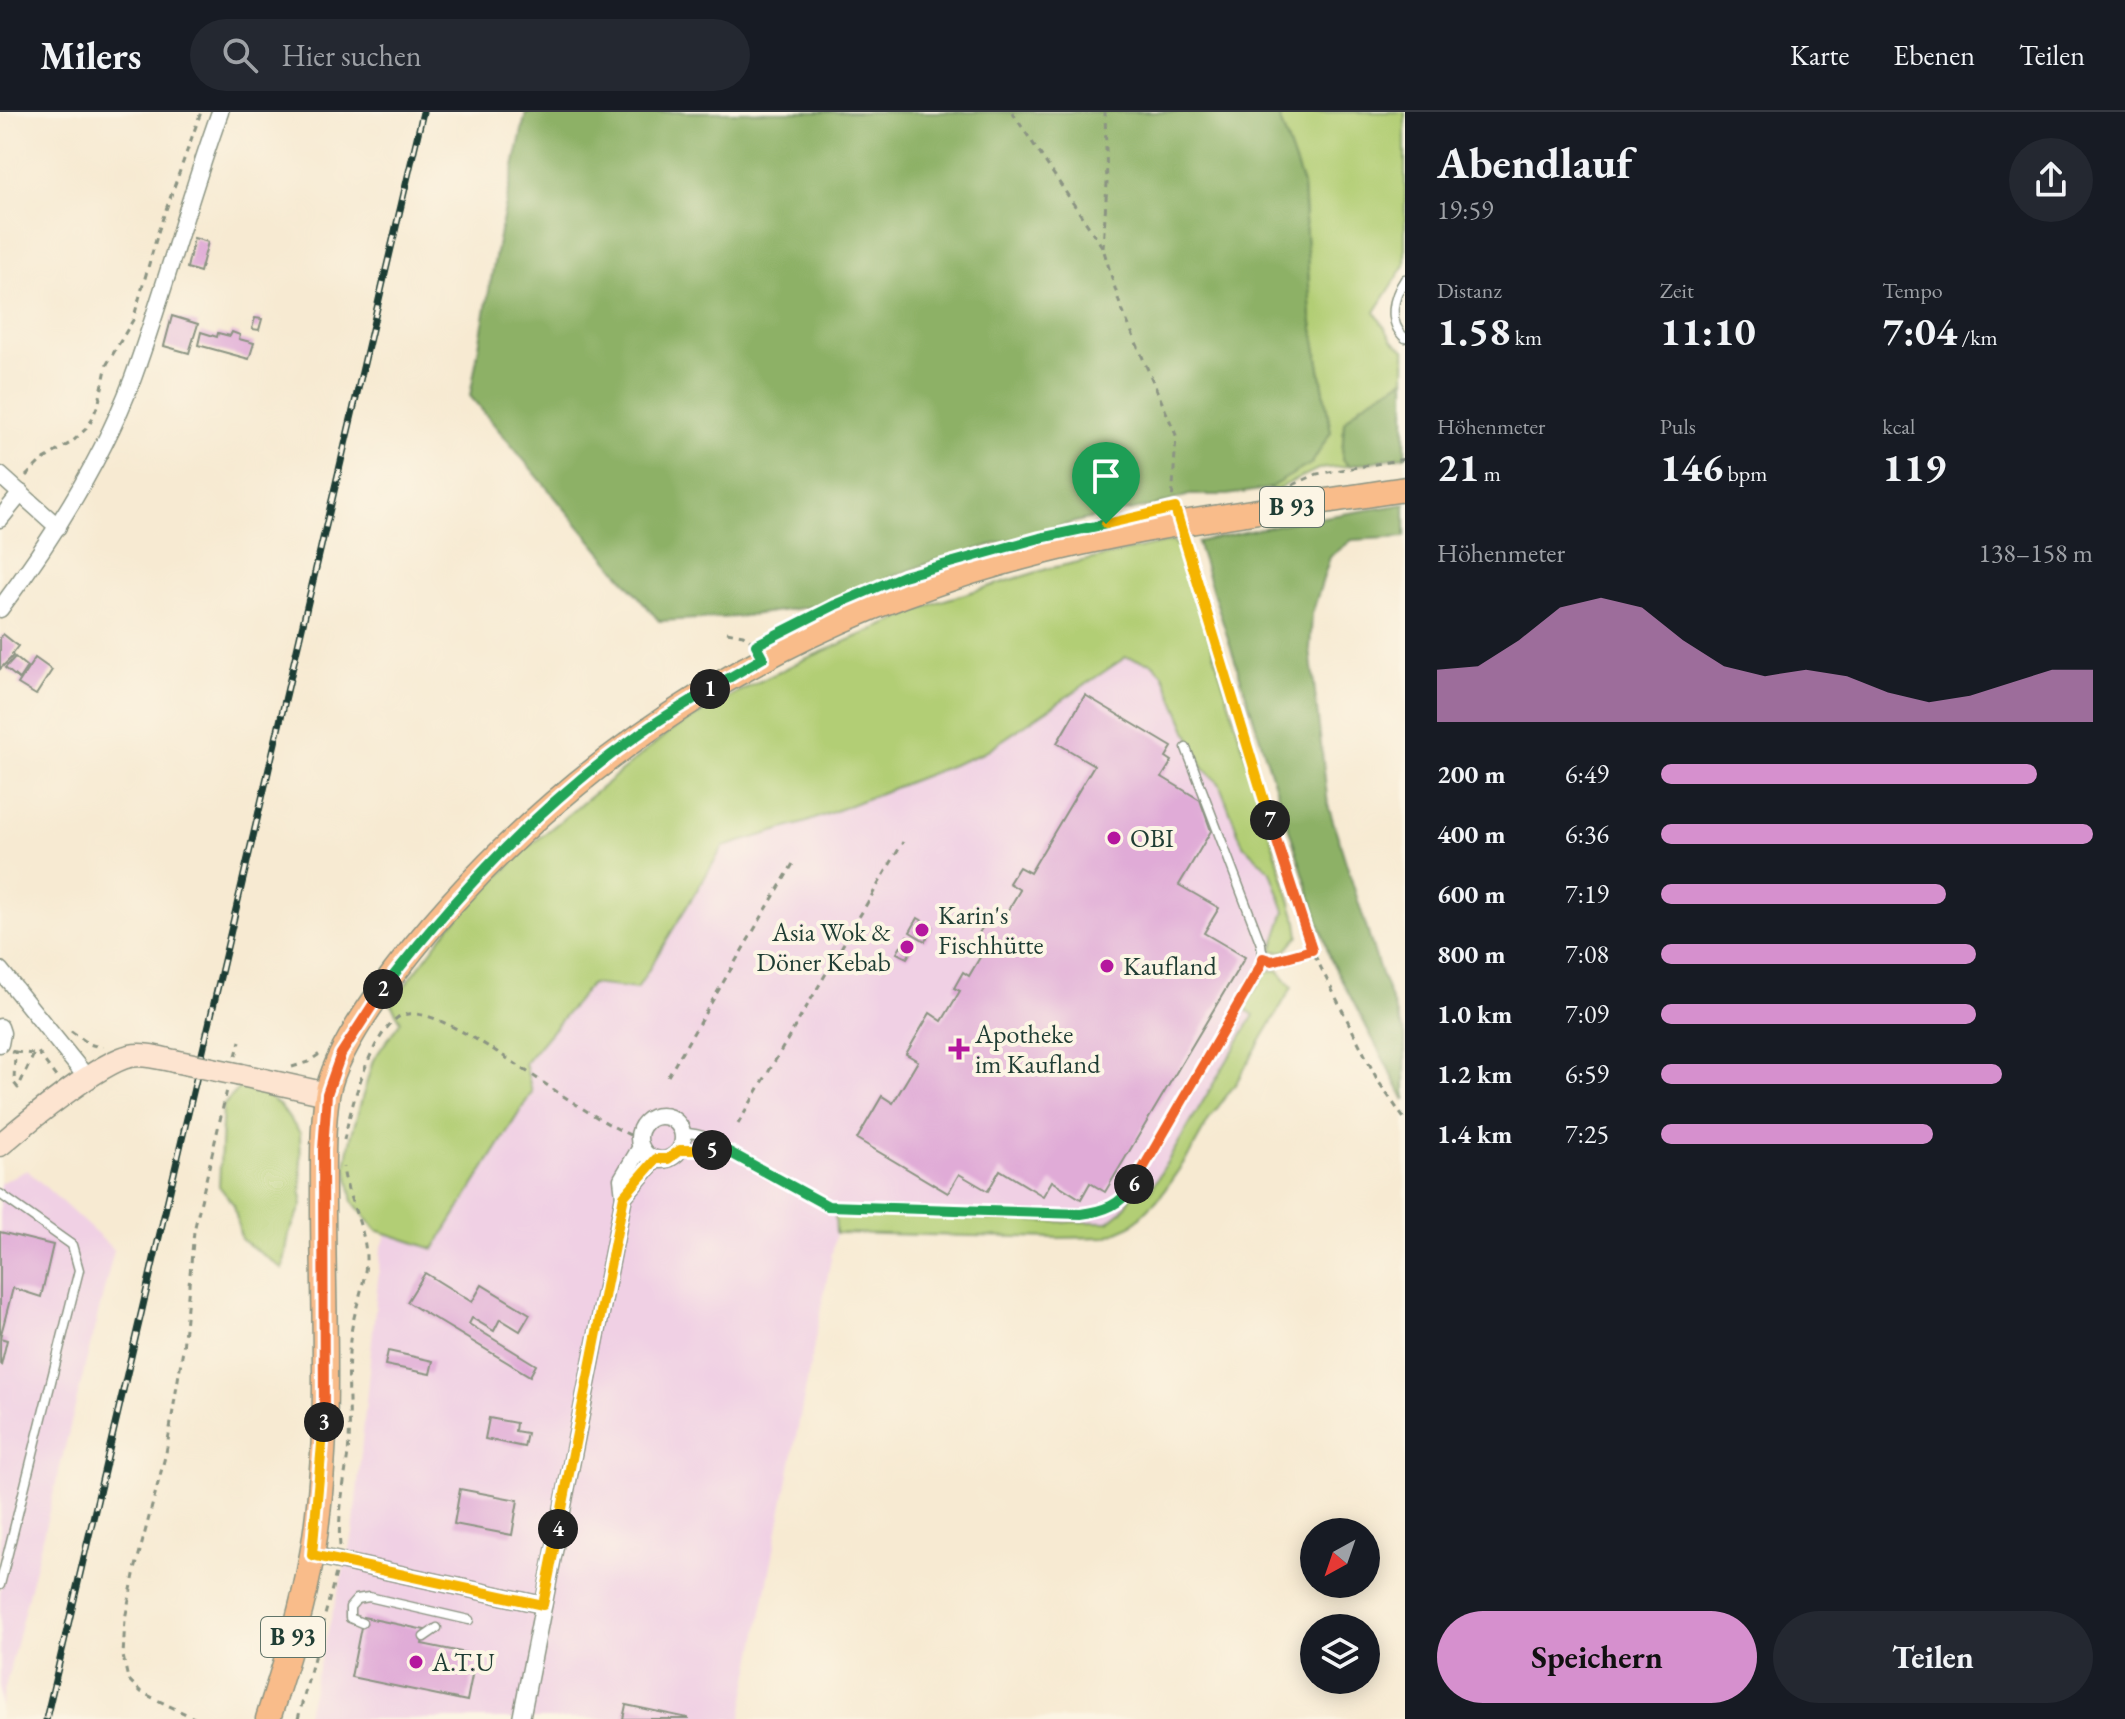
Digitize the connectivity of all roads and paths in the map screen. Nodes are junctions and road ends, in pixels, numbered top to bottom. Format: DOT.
graph roads {
  1 [pos="201,112"];
  2 [pos="220,112"];
  3 [pos="1012,112"];
  4 [pos="1105,112"];
  5 [pos="1103,248"];
  6 [pos="1405,279"];
  7 [pos="1405,338"];
  8 [pos="1405,459"];
  9 [pos="0,475"];
  10 [pos="1290,486"];
  11 [pos="1405,489"];
  12 [pos="19,491"];
  13 [pos="1175,514"];
  14 [pos="0,519"];
  15 [pos="58,527"];
  16 [pos="0,609"];
  17 [pos="727,632"];
  18 [pos="746,650"];
  19 [pos="1186,748"];
  20 [pos="903,842"];
  21 [pos="794,862"];
  22 [pos="1312,950"];
  23 [pos="1263,958"];
  24 [pos="0,970"];
  25 [pos="0,1027"];
  26 [pos="240,1041"];
  27 [pos="6,1048"];
  28 [pos="327,1049"];
  29 [pos="34,1054"];
  30 [pos="366,1063"];
  31 [pos="282,1070"];
  32 [pos="234,1074"];
  33 [pos="668,1076"];
  34 [pos="56,1077"];
  35 [pos="88,1079"];
  36 [pos="327,1094"];
  37 [pos="1405,1120"];
  38 [pos="738,1124"];
  39 [pos="683,1133"];
  40 [pos="640,1143"];
  41 [pos="0,1145"];
  42 [pos="680,1150"];
  43 [pos="729,1152"];
  44 [pos="656,1159"];
  45 [pos="0,1194"];
  46 [pos="624,1196"];
  47 [pos="312,1555"];
  48 [pos="0,1585"];
  49 [pos="543,1605"];
  50 [pos="469,1620"];
  51 [pos="362,1623"];
  52 [pos="437,1628"];
  53 [pos="424,1637"];
  54 [pos="182,1710"];
  55 [pos="180,1719"];
  56 [pos="196,1719"];
  57 [pos="268,1719"];
  58 [pos="521,1719"];
  1 -- 12 [label="path"];
  2 -- 15 [label="street"];
  3 -- 5 [label="path"];
  4 -- 5 [label="path"];
  5 -- 13 [label="path"];
  6 -- 7 [label="lane"];
  8 -- 10 [label="path"];
  9 -- 12 [label="street"];
  11 -- 13 [label="main road, B 93"];
  12 -- 14 [label="street"];
  12 -- 15 [label="street"];
  13 -- 22 [label="path"];
  13 -- 36 [label="main road, B 93"];
  15 -- 16 [label="street"];
  17 -- 18 [label="path"];
  19 -- 23 [label="lane"];
  20 -- 38 [label="path"];
  21 -- 33 [label="path"];
  22 -- 23 [label="path"];
  22 -- 37 [label="path"];
  23 -- 43 [label="lane"];
  24 -- 35 [label="street"];
  25 -- 27 [label="street"];
  26 -- 32 [label="path"];
  27 -- 29 [label="path"];
  27 -- 29 [label="path"];
  28 -- 31 [label="path"];
  29 -- 34 [label="path"];
  30 -- 40 [label="path"];
  32 -- 35 [label="street, bridge"];
  32 -- 36 [label="street"];
  32 -- 54 [label="path"];
  35 -- 41 [label="street"];
  36 -- 47 [label="main road, B 93"];
  39 -- 40 [label="street"];
  39 -- 42 [label="street"];
  39 -- 43 [label="lane"];
  40 -- 44 [label="street"];
  40 -- 46 [label="street"];
  42 -- 43 [label="lane"];
  42 -- 44 [label="street"];
  44 -- 46 [label="street"];
  45 -- 48 [label="lane"];
  46 -- 49 [label="street"];
  47 -- 49 [label="street"];
  47 -- 57 [label="main road, B 93"];
  49 -- 58 [label="street"];
  50 -- 51 [label="lane"];
  52 -- 53 [label="lane"];
  54 -- 55 [label="path"];
  54 -- 56 [label="path"];
}
